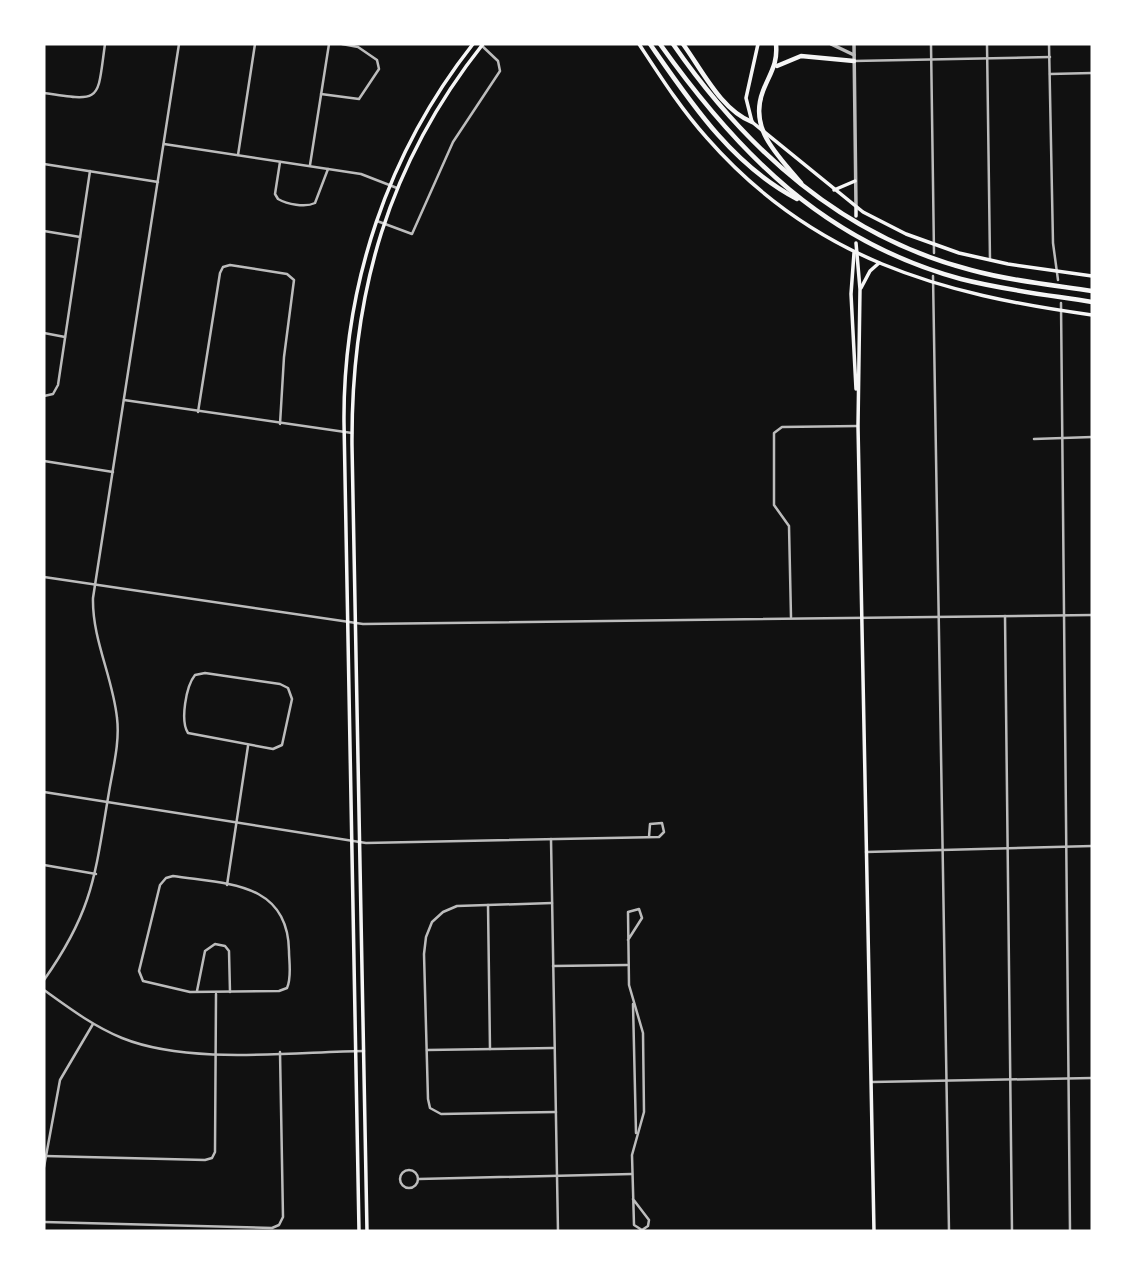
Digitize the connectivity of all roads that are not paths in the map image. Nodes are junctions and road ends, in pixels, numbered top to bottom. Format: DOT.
graph roads {
  1 [pos="105,44"];
  2 [pos="179,44"];
  3 [pos="256,44"];
  4 [pos="329,44"];
  5 [pos="342,44"];
  6 [pos="473,44"];
  7 [pos="481,44"];
  8 [pos="639,44"];
  9 [pos="650,44"];
  10 [pos="660,44"];
  11 [pos="673,44"];
  12 [pos="683,44"];
  13 [pos="758,44"];
  14 [pos="776,44"];
  15 [pos="831,44"];
  16 [pos="854,44"];
  17 [pos="931,44"];
  18 [pos="988,44"];
  19 [pos="1049,44"];
  20 [pos="1050,57"];
  21 [pos="854,58"];
  22 [pos="988,58"];
  23 [pos="931,59"];
  24 [pos="776,67"];
  25 [pos="1092,73"];
  26 [pos="1050,74"];
  27 [pos="44,93"];
  28 [pos="321,94"];
  29 [pos="752,122"];
  30 [pos="164,144"];
  31 [pos="238,155"];
  32 [pos="280,162"];
  33 [pos="44,164"];
  34 [pos="310,166"];
  35 [pos="328,169"];
  36 [pos="90,172"];
  37 [pos="855,181"];
  38 [pos="158,182"];
  39 [pos="390,185"];
  40 [pos="397,188"];
  41 [pos="806,189"];
  42 [pos="834,190"];
  43 [pos="811,206"];
  44 [pos="856,207"];
  45 [pos="856,216"];
  46 [pos="376,220"];
  47 [pos="383,223"];
  48 [pos="44,231"];
  49 [pos="80,237"];
  50 [pos="934,245"];
  51 [pos="856,253"];
  52 [pos="934,253"];
  53 [pos="990,260"];
  54 [pos="879,263"];
  55 [pos="1056,271"];
  56 [pos="933,276"];
  57 [pos="1092,276"];
  58 [pos="1058,280"];
  59 [pos="933,285"];
  60 [pos="860,289"];
  61 [pos="1092,291"];
  62 [pos="1092,302"];
  63 [pos="1061,303"];
  64 [pos="1062,311"];
  65 [pos="1092,315"];
  66 [pos="44,333"];
  67 [pos="65,337"];
  68 [pos="44,396"];
  69 [pos="124,400"];
  70 [pos="198,412"];
  71 [pos="858,419"];
  72 [pos="280,424"];
  73 [pos="858,426"];
  74 [pos="344,433"];
  75 [pos="352,433"];
  76 [pos="1092,437"];
  77 [pos="1063,438"];
  78 [pos="1034,439"];
  79 [pos="44,461"];
  80 [pos="113,472"];
  81 [pos="44,577"];
  82 [pos="95,585"];
  83 [pos="1092,615"];
  84 [pos="862,616"];
  85 [pos="1005,616"];
  86 [pos="1065,616"];
  87 [pos="791,617"];
  88 [pos="937,617"];
  89 [pos="348,623"];
  90 [pos="355,624"];
  91 [pos="248,745"];
  92 [pos="44,792"];
  93 [pos="107,802"];
  94 [pos="236,822"];
  95 [pos="649,837"];
  96 [pos="551,839"];
  97 [pos="352,840"];
  98 [pos="359,842"];
  99 [pos="1092,846"];
  100 [pos="1067,847"];
  101 [pos="1008,849"];
  102 [pos="942,850"];
  103 [pos="866,852"];
  104 [pos="44,865"];
  105 [pos="96,874"];
  106 [pos="227,885"];
  107 [pos="552,903"];
  108 [pos="488,905"];
  109 [pos="628,940"];
  110 [pos="628,965"];
  111 [pos="553,966"];
  112 [pos="44,980"];
  113 [pos="44,990"];
  114 [pos="197,992"];
  115 [pos="216,992"];
  116 [pos="230,992"];
  117 [pos="633,1000"];
  118 [pos="93,1024"];
  119 [pos="555,1048"];
  120 [pos="491,1049"];
  121 [pos="427,1050"];
  122 [pos="356,1051"];
  123 [pos="364,1051"];
  124 [pos="280,1052"];
  125 [pos="217,1053"];
  126 [pos="1069,1078"];
  127 [pos="1092,1078"];
  128 [pos="1010,1079"];
  129 [pos="946,1081"];
  130 [pos="871,1082"];
  131 [pos="556,1112"];
  132 [pos="636,1135"];
  133 [pos="45,1156"];
  134 [pos="44,1167"];
  135 [pos="632,1174"];
  136 [pos="557,1175"];
  137 [pos="419,1179"];
  138 [pos="633,1199"];
  139 [pos="44,1222"];
  140 [pos="173,1226"];
  141 [pos="173,1231"];
  142 [pos="359,1231"];
  143 [pos="367,1231"];
  144 [pos="558,1231"];
  145 [pos="874,1231"];
  146 [pos="949,1231"];
  147 [pos="1012,1231"];
  148 [pos="1070,1231"];
  1 -- 27 [label="street"];
  2 -- 30 [label="street"];
  3 -- 31 [label="street"];
  4 -- 28 [label="street"];
  5 -- 28 [label="street"];
  6 -- 39 [label="main road"];
  7 -- 40 [label="main road"];
  7 -- 47 [label="street"];
  8 -- 51 [label="main road"];
  9 -- 43 [label="highway"];
  10 -- 43 [label="highway"];
  11 -- 41 [label="highway"];
  12 -- 29 [label="highway"];
  13 -- 29 [label="main road"];
  14 -- 24 [label="highway"];
  15 -- 21 [label="street"];
  16 -- 21 [label="street"];
  17 -- 23 [label="street"];
  18 -- 22 [label="street"];
  19 -- 20 [label="street"];
  20 -- 22 [label="street"];
  20 -- 26 [label="street"];
  21 -- 23 [label="street"];
  21 -- 24 [label="highway"];
  21 -- 37 [label="street"];
  22 -- 23 [label="street"];
  22 -- 53 [label="street"];
  23 -- 50 [label="street"];
  24 -- 41 [label="highway"];
  25 -- 26 [label="street"];
  26 -- 55 [label="street"];
  28 -- 34 [label="street"];
  29 -- 42 [label="main road"];
  30 -- 31 [label="street"];
  30 -- 38 [label="street"];
  31 -- 32 [label="street"];
  32 -- 34 [label="street"];
  32 -- 35 [label="street"];
  33 -- 36 [label="street"];
  34 -- 35 [label="street"];
  35 -- 39 [label="street"];
  36 -- 38 [label="street"];
  36 -- 49 [label="street"];
  37 -- 42 [label="main road"];
  37 -- 44 [label="street"];
  38 -- 69 [label="street"];
  39 -- 40 [label="street"];
  39 -- 46 [label="main road"];
  40 -- 47 [label="main road"];
  41 -- 61 [label="highway"];
  42 -- 44 [label="main road"];
  43 -- 62 [label="highway"];
  44 -- 45 [label="main road"];
  44 -- 50 [label="main road"];
  46 -- 47 [label="street"];
  46 -- 74 [label="main road"];
  47 -- 75 [label="main road"];
  48 -- 49 [label="street"];
  49 -- 67 [label="street"];
  50 -- 52 [label="street"];
  50 -- 53 [label="main road"];
  51 -- 54 [label="main road"];
  51 -- 60 [label="main road"];
  51 -- 71 [label="main road"];
  53 -- 55 [label="main road"];
  54 -- 59 [label="main road"];
  54 -- 60 [label="main road"];
  55 -- 57 [label="main road"];
  55 -- 58 [label="street"];
  56 -- 59 [label="street"];
  59 -- 64 [label="main road"];
  59 -- 88 [label="street"];
  60 -- 71 [label="main road"];
  63 -- 64 [label="street"];
  64 -- 65 [label="main road"];
  64 -- 77 [label="street"];
  66 -- 67 [label="street"];
  67 -- 68 [label="street"];
  69 -- 70 [label="street"];
  69 -- 80 [label="street"];
  70 -- 72 [label="street"];
  70 -- 72 [label="street"];
  71 -- 73 [label="main road"];
  72 -- 74 [label="street"];
  73 -- 84 [label="main road"];
  73 -- 87 [label="street"];
  74 -- 75 [label="street"];
  74 -- 89 [label="main road"];
  75 -- 90 [label="main road"];
  76 -- 77 [label="street"];
  77 -- 78 [label="street"];
  77 -- 86 [label="street"];
  79 -- 80 [label="street"];
  80 -- 82 [label="street"];
  81 -- 82 [label="street"];
  82 -- 89 [label="street"];
  82 -- 93 [label="street"];
  83 -- 86 [label="street"];
  84 -- 87 [label="street"];
  84 -- 88 [label="street"];
  84 -- 103 [label="main road"];
  85 -- 86 [label="street"];
  85 -- 88 [label="street"];
  85 -- 101 [label="street"];
  86 -- 100 [label="street"];
  87 -- 90 [label="street"];
  88 -- 102 [label="street"];
  89 -- 90 [label="street"];
  89 -- 97 [label="main road"];
  90 -- 98 [label="main road"];
  91 -- 91 [label="street"];
  91 -- 94 [label="street"];
  92 -- 93 [label="street"];
  93 -- 94 [label="street"];
  93 -- 105 [label="street"];
  94 -- 97 [label="street"];
  94 -- 106 [label="street"];
  95 -- 95 [label="street"];
  95 -- 96 [label="street"];
  96 -- 98 [label="street"];
  96 -- 107 [label="street"];
  97 -- 98 [label="street"];
  97 -- 122 [label="main road"];
  98 -- 123 [label="main road"];
  99 -- 100 [label="street"];
  100 -- 101 [label="street"];
  100 -- 126 [label="street"];
  101 -- 102 [label="street"];
  101 -- 128 [label="street"];
  102 -- 103 [label="street"];
  102 -- 129 [label="street"];
  103 -- 130 [label="main road"];
  104 -- 105 [label="street"];
  105 -- 112 [label="street"];
  106 -- 114 [label="street"];
  106 -- 116 [label="street"];
  107 -- 108 [label="street"];
  107 -- 111 [label="street"];
  108 -- 120 [label="street"];
  108 -- 121 [label="street"];
  109 -- 109 [label="street"];
  109 -- 110 [label="street"];
  110 -- 111 [label="street"];
  110 -- 117 [label="street"];
  111 -- 119 [label="street"];
  113 -- 118 [label="street"];
  114 -- 115 [label="street"];
  114 -- 116 [label="street"];
  115 -- 116 [label="street"];
  115 -- 125 [label="street"];
  117 -- 132 [label="street"];
  117 -- 132 [label="street"];
  118 -- 125 [label="street"];
  118 -- 133 [label="street"];
  119 -- 120 [label="street"];
  119 -- 131 [label="street"];
  120 -- 121 [label="street"];
  121 -- 131 [label="street"];
  122 -- 123 [label="street"];
  122 -- 124 [label="street"];
  122 -- 142 [label="main road"];
  123 -- 143 [label="main road"];
  124 -- 125 [label="street"];
  124 -- 140 [label="street"];
  125 -- 133 [label="street"];
  126 -- 127 [label="street"];
  126 -- 128 [label="street"];
  126 -- 148 [label="street"];
  128 -- 129 [label="street"];
  128 -- 147 [label="street"];
  129 -- 130 [label="street"];
  129 -- 146 [label="street"];
  130 -- 145 [label="main road"];
  131 -- 136 [label="street"];
  132 -- 135 [label="street"];
  133 -- 134 [label="street"];
  135 -- 136 [label="street"];
  135 -- 138 [label="street"];
  136 -- 137 [label="street"];
  136 -- 144 [label="street"];
  137 -- 137 [label="street"];
  138 -- 138 [label="street"];
  139 -- 140 [label="street"];
  140 -- 141 [label="street"];
}
